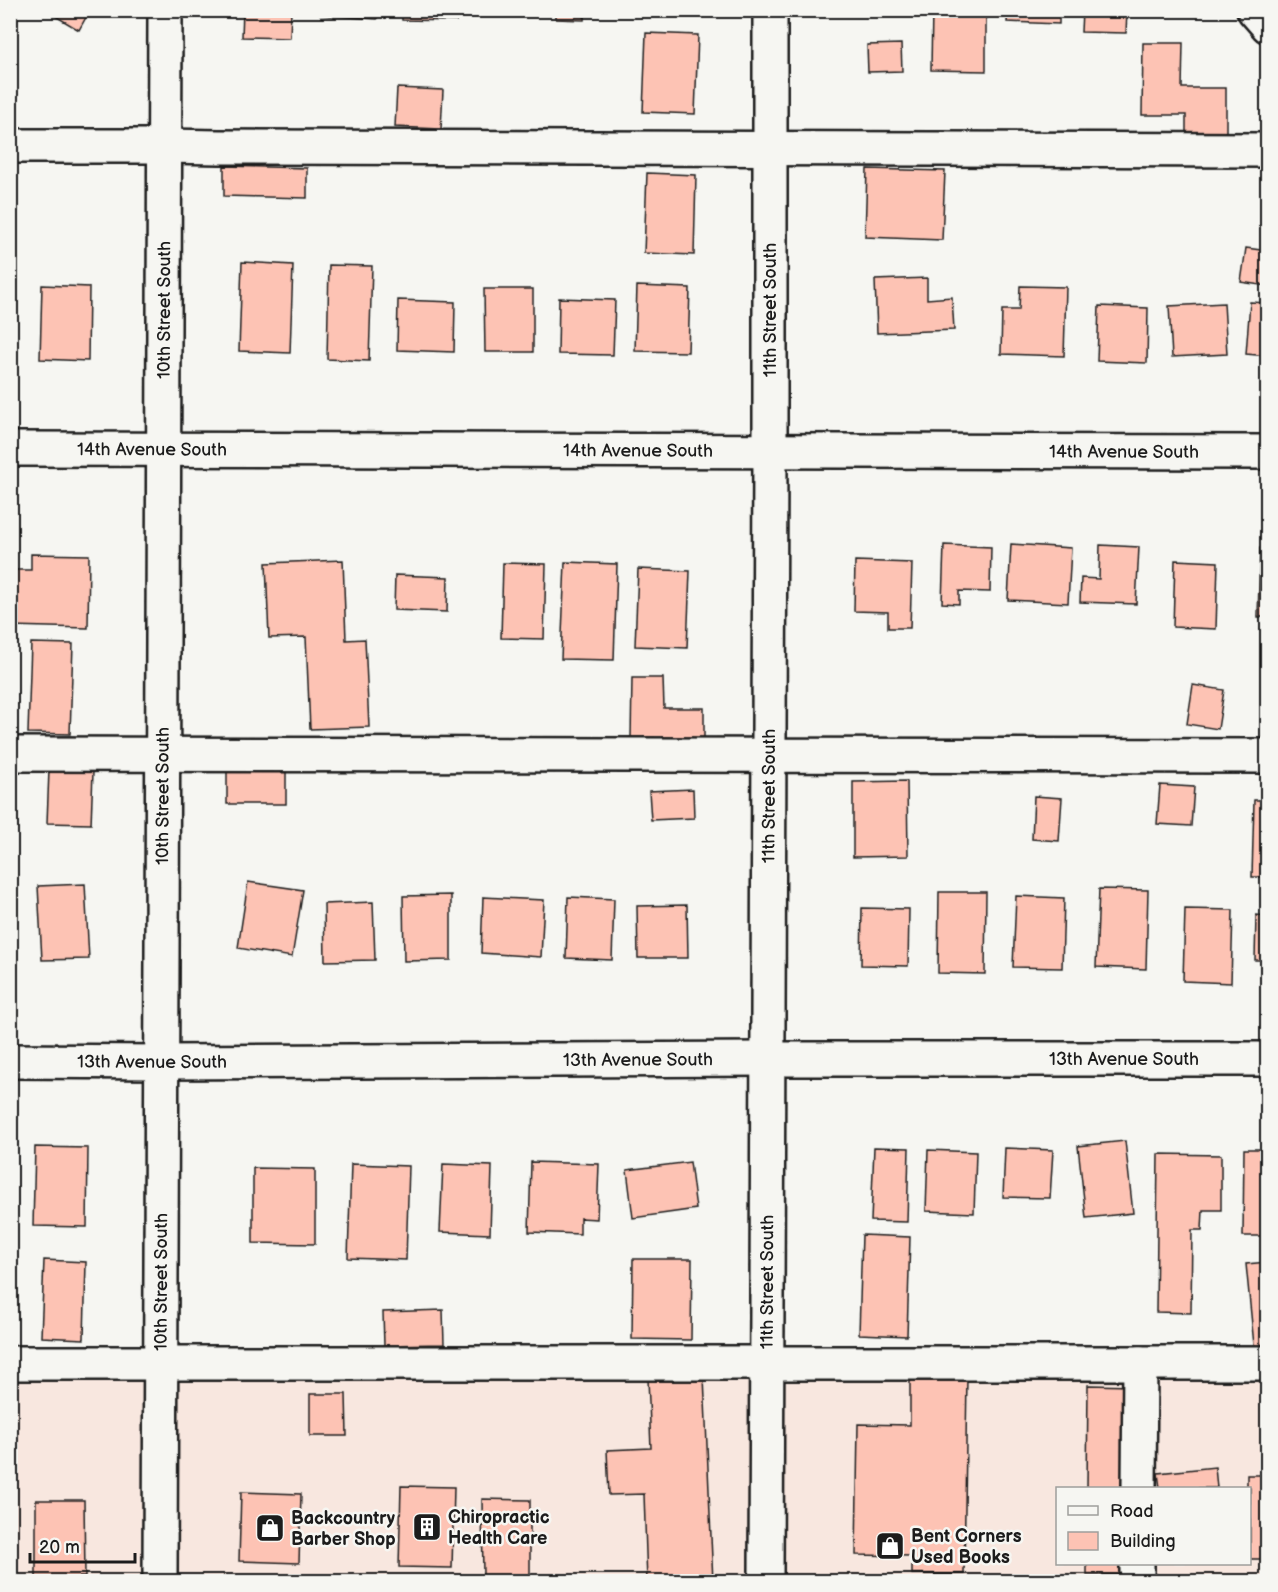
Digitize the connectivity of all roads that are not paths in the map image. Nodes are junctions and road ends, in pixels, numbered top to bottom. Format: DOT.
graph roads {
  1 [pos="165,10"];
  2 [pos="770,10"];
  3 [pos="1254,10"];
  4 [pos="1268,26"];
  5 [pos="10,146"];
  6 [pos="165,146"];
  7 [pos="770,148"];
  8 [pos="1268,150"];
  9 [pos="10,449"];
  10 [pos="164,449"];
  11 [pos="770,451"];
  12 [pos="1268,452"];
  13 [pos="10,754"];
  14 [pos="164,754"];
  15 [pos="769,755"];
  16 [pos="1268,756"];
  17 [pos="768,1059"];
  18 [pos="1268,1059"];
  19 [pos="10,1060"];
  20 [pos="163,1062"];
  21 [pos="10,1363"];
  22 [pos="162,1363"];
  23 [pos="767,1363"];
  24 [pos="1140,1363"];
  25 [pos="1268,1363"];
  26 [pos="1138,1487"];
  27 [pos="1137,1565"];
  28 [pos="160,1581"];
  29 [pos="766,1581"];
  30 [pos="1137,1581"];
  1 -- 6 [label="street, 10th Street South"];
  2 -- 7 [label="street, 11th Street South"];
  3 -- 4 [label="street"];
  5 -- 6 [label="street"];
  6 -- 7 [label="street"];
  6 -- 10 [label="street, 10th Street South"];
  7 -- 8 [label="street"];
  7 -- 11 [label="street, 11th Street South"];
  9 -- 10 [label="street, 14th Avenue South"];
  10 -- 11 [label="street, 14th Avenue South"];
  10 -- 14 [label="street, 10th Street South"];
  11 -- 12 [label="street, 14th Avenue South"];
  11 -- 15 [label="street, 11th Street South"];
  13 -- 14 [label="street"];
  14 -- 15 [label="street"];
  14 -- 20 [label="street, 10th Street South"];
  15 -- 16 [label="street"];
  15 -- 17 [label="street, 11th Street South"];
  17 -- 18 [label="street, 13th Avenue South"];
  17 -- 20 [label="street, 13th Avenue South"];
  17 -- 23 [label="street, 11th Street South"];
  19 -- 20 [label="street, 13th Avenue South"];
  20 -- 22 [label="street, 10th Street South"];
  21 -- 22 [label="street"];
  22 -- 23 [label="street"];
  22 -- 28 [label="street, 10th Street South"];
  23 -- 24 [label="street"];
  23 -- 29 [label="street, 11th Street South"];
  24 -- 25 [label="street"];
  24 -- 26 [label="street"];
  27 -- 30 [label="street"];
}
